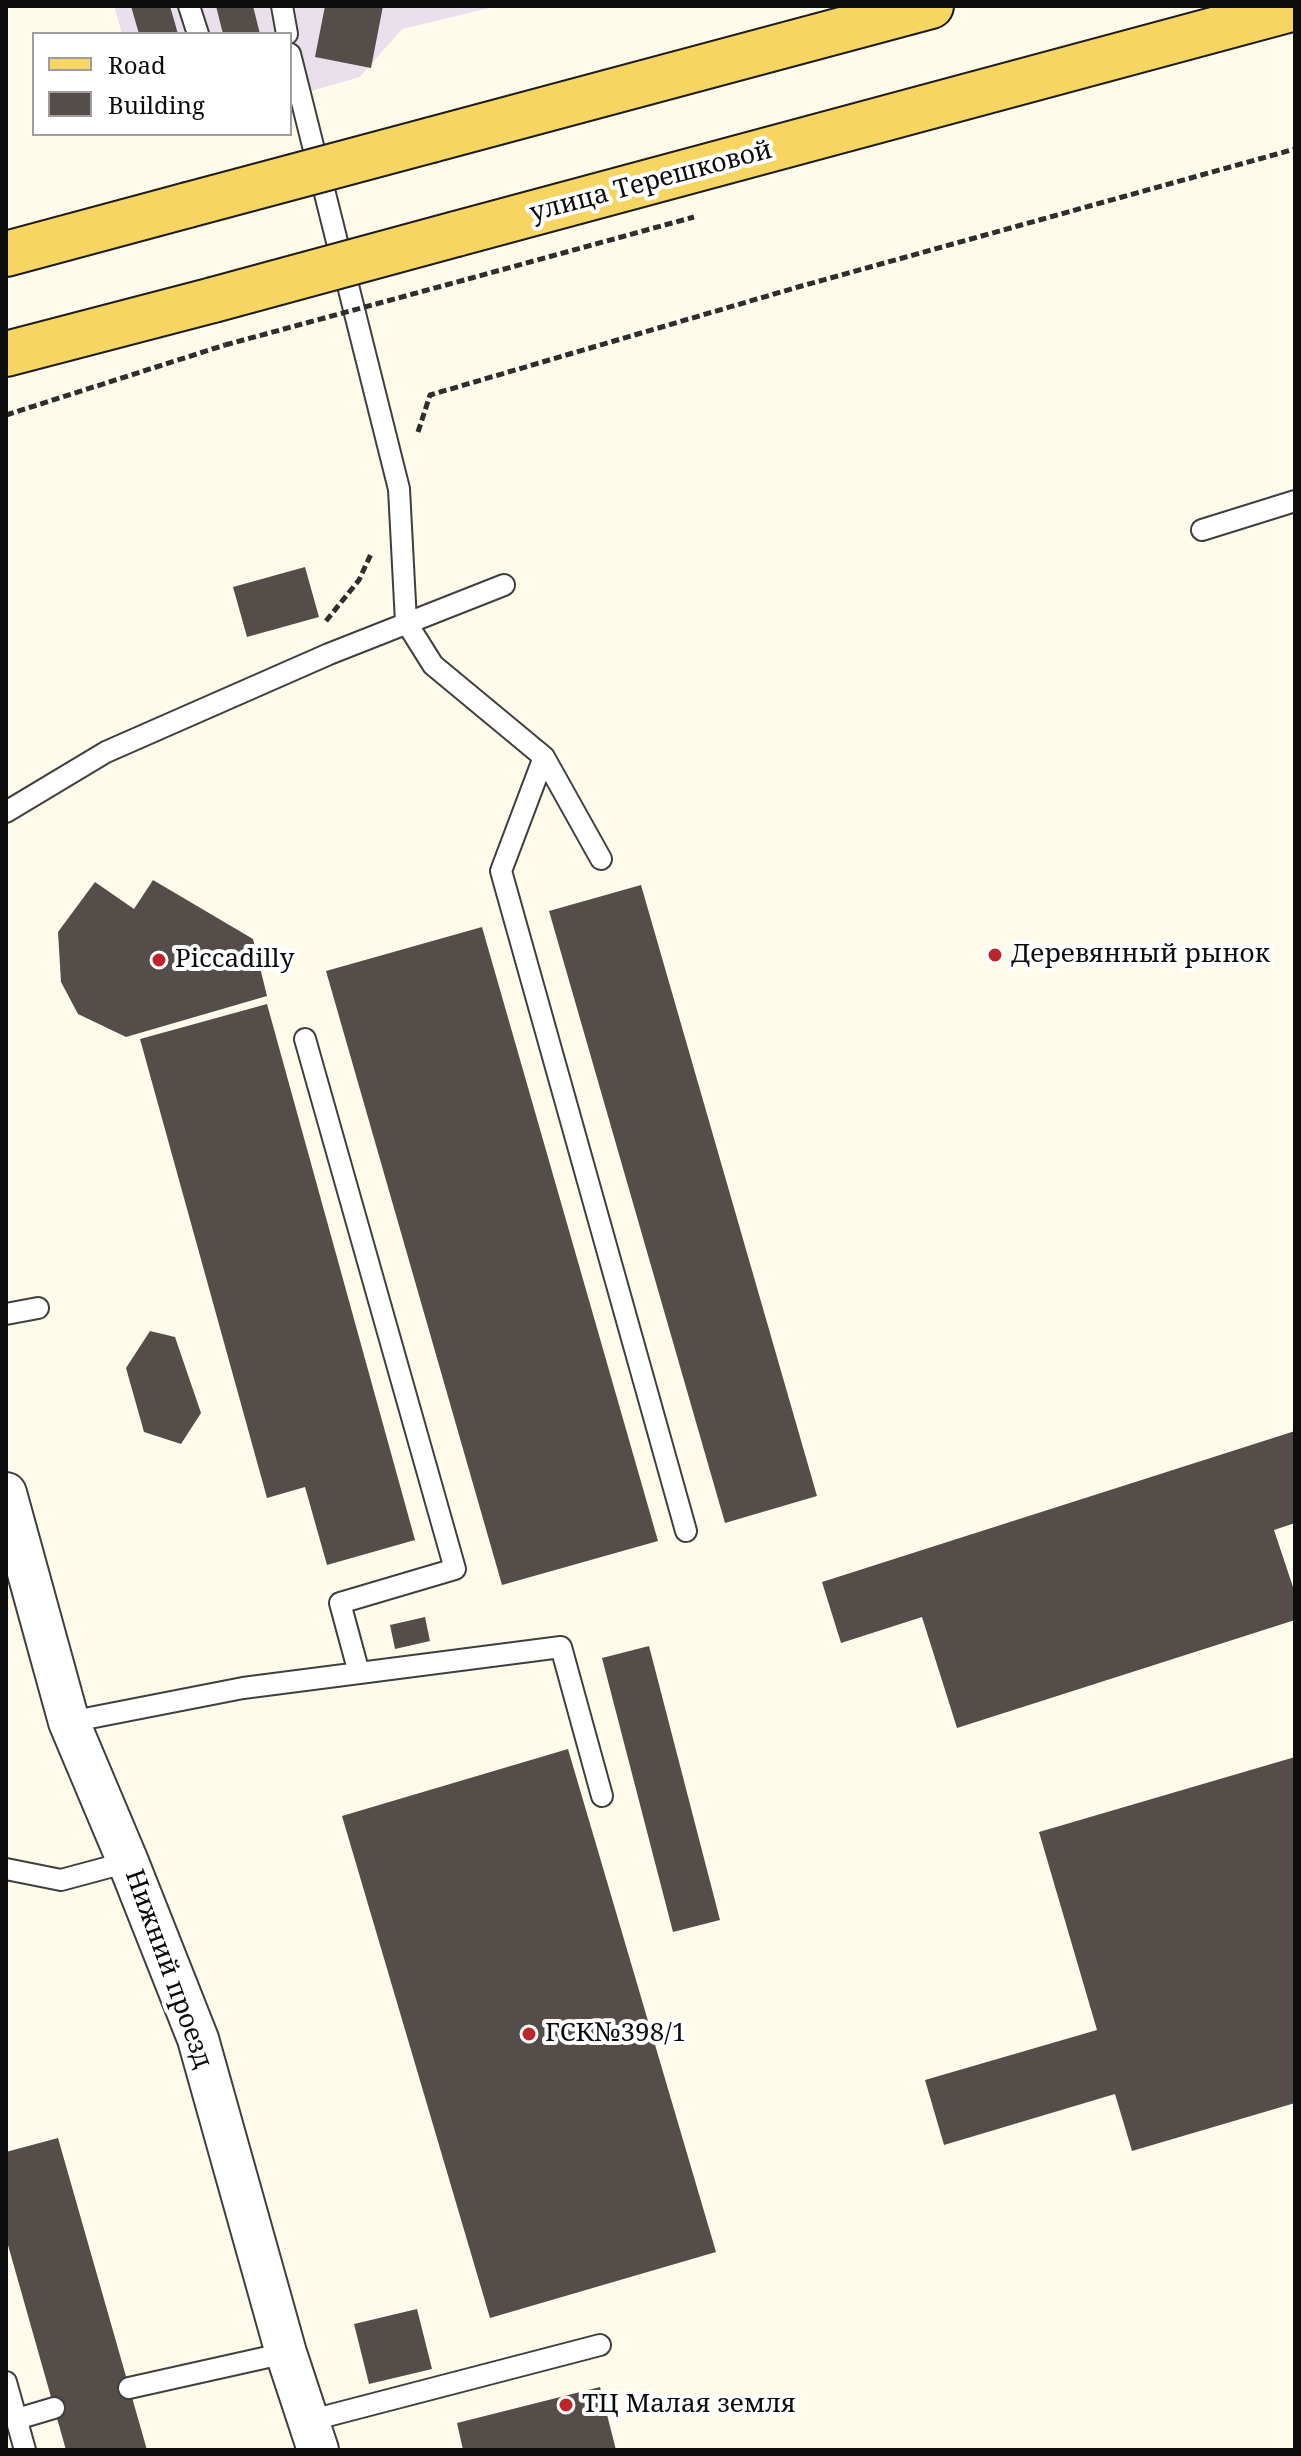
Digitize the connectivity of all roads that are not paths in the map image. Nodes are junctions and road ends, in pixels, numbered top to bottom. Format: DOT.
graph roads {
  1 [pos="189,6"];
  2 [pos="282,6"];
  3 [pos="931,6"];
  4 [pos="1295,8"];
  5 [pos="197,32"];
  6 [pos="287,32"];
  7 [pos="292,62"];
  8 [pos="6,254"];
  9 [pos="6,354"];
  10 [pos="1295,501"];
  11 [pos="1202,530"];
  12 [pos="504,585"];
  13 [pos="406,622"];
  14 [pos="544,757"];
  15 [pos="6,812"];
  16 [pos="601,859"];
  17 [pos="305,1039"];
  18 [pos="38,1308"];
  19 [pos="6,1314"];
  20 [pos="6,1493"];
  21 [pos="686,1531"];
  22 [pos="359,1673"];
  23 [pos="69,1722"];
  24 [pos="602,1796"];
  25 [pos="128,1862"];
  26 [pos="6,1869"];
  27 [pos="600,2345"];
  28 [pos="286,2353"];
  29 [pos="6,2382"];
  30 [pos="129,2388"];
  31 [pos="54,2408"];
  32 [pos="17,2419"];
  33 [pos="313,2436"];
  34 [pos="25,2450"];
  1 -- 5 [label="lane"];
  2 -- 6 [label="lane"];
  3 -- 8 [label="main road, bridge"];
  4 -- 9 [label="main road, улица Терешковой, bridge"];
  7 -- 13 [label="lane"];
  10 -- 11 [label="lane"];
  12 -- 13 [label="lane"];
  13 -- 14 [label="lane"];
  13 -- 15 [label="lane"];
  14 -- 16 [label="lane"];
  14 -- 21 [label="lane"];
  17 -- 22 [label="lane"];
  18 -- 19 [label="lane"];
  20 -- 23 [label="street, Нижний проезд"];
  22 -- 23 [label="lane"];
  22 -- 24 [label="lane"];
  23 -- 25 [label="street, Нижний проезд"];
  25 -- 26 [label="lane"];
  25 -- 28 [label="street, Нижний проезд"];
  27 -- 33 [label="lane"];
  28 -- 30 [label="lane"];
  28 -- 33 [label="street, Нижний проезд"];
  29 -- 32 [label="lane"];
  31 -- 32 [label="lane"];
  32 -- 34 [label="lane"];
}
